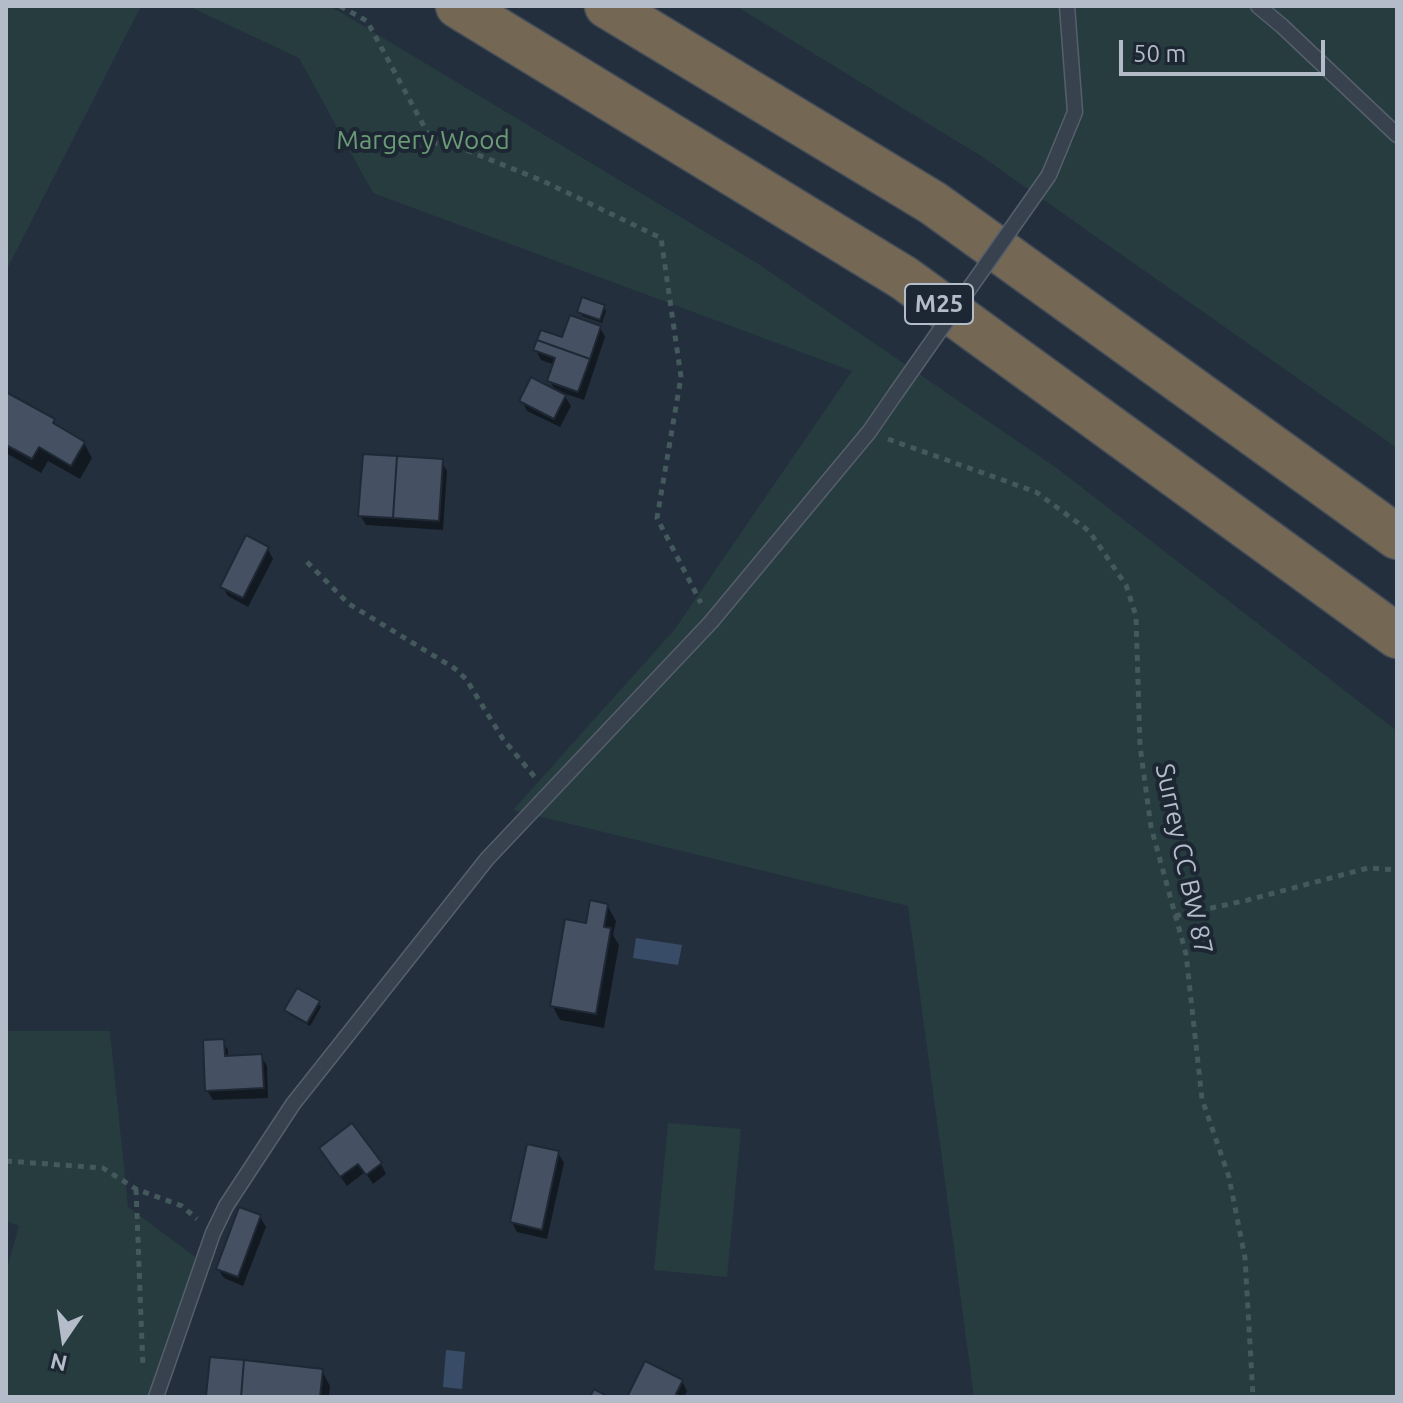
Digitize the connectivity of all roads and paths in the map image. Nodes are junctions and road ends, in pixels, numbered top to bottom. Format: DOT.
graph roads {
  1 [pos="340,6"];
  2 [pos="458,6"];
  3 [pos="607,6"];
  4 [pos="1067,6"];
  5 [pos="1258,6"];
  6 [pos="1397,135"];
  7 [pos="869,432"];
  8 [pos="1397,537"];
  9 [pos="307,562"];
  10 [pos="711,622"];
  11 [pos="1397,636"];
  12 [pos="548,795"];
  13 [pos="1397,870"];
  14 [pos="1175,916"];
  15 [pos="6,1161"];
  16 [pos="136,1189"];
  17 [pos="213,1233"];
  18 [pos="143,1382"];
  19 [pos="156,1397"];
  20 [pos="1253,1397"];
  1 -- 10 [label="path"];
  2 -- 11 [label="highway, M25"];
  3 -- 8 [label="highway"];
  4 -- 7 [label="lane, bridge"];
  5 -- 6 [label="lane"];
  7 -- 10 [label="lane"];
  7 -- 14 [label="path, Surrey CC BW 87"];
  9 -- 12 [label="path"];
  10 -- 12 [label="lane"];
  12 -- 17 [label="lane"];
  13 -- 14 [label="path"];
  14 -- 20 [label="path, Surrey CC BW 87"];
  15 -- 16 [label="path"];
  16 -- 17 [label="path"];
  16 -- 18 [label="path"];
  17 -- 19 [label="lane"];
}
